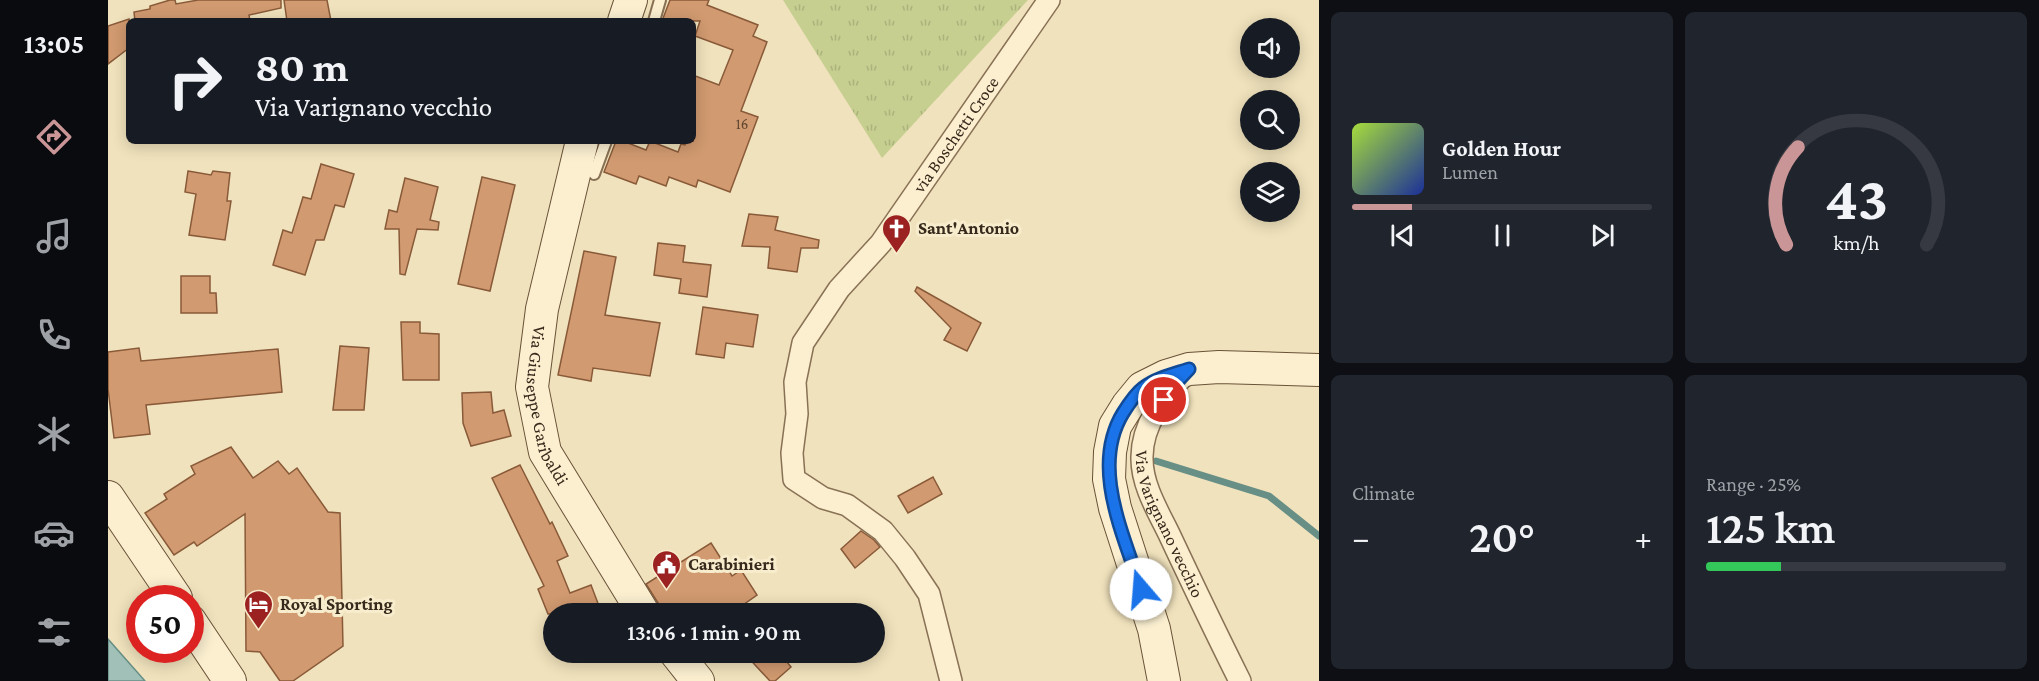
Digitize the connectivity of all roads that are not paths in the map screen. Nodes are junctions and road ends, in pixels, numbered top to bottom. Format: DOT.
graph roads {
  1 [pos="631,0"];
  2 [pos="660,0"];
  3 [pos="1049,0"];
  4 [pos="625,18"];
  5 [pos="655,18"];
  6 [pos="581,144"];
  7 [pos="605,144"];
  8 [pos="594,174"];
  9 [pos="1189,369"];
  10 [pos="1319,370"];
  11 [pos="108,497"];
  12 [pos="167,585"];
  13 [pos="637,603"];
  14 [pos="204,642"];
  15 [pos="684,663"];
  16 [pos="230,681"];
  17 [pos="698,681"];
  18 [pos="951,681"];
  19 [pos="1164,681"];
  20 [pos="1240,681"];
  1 -- 4 [label="street"];
  2 -- 5 [label="lane"];
  3 -- 18 [label="street, via Boschetti Croce"];
  6 -- 13 [label="street, Via Giuseppe Garibaldi"];
  7 -- 8 [label="lane"];
  9 -- 10 [label="street"];
  9 -- 19 [label="street"];
  9 -- 20 [label="street, Via Varignano vecchio"];
  11 -- 12 [label="street"];
  14 -- 16 [label="street"];
  15 -- 17 [label="street"];
}
